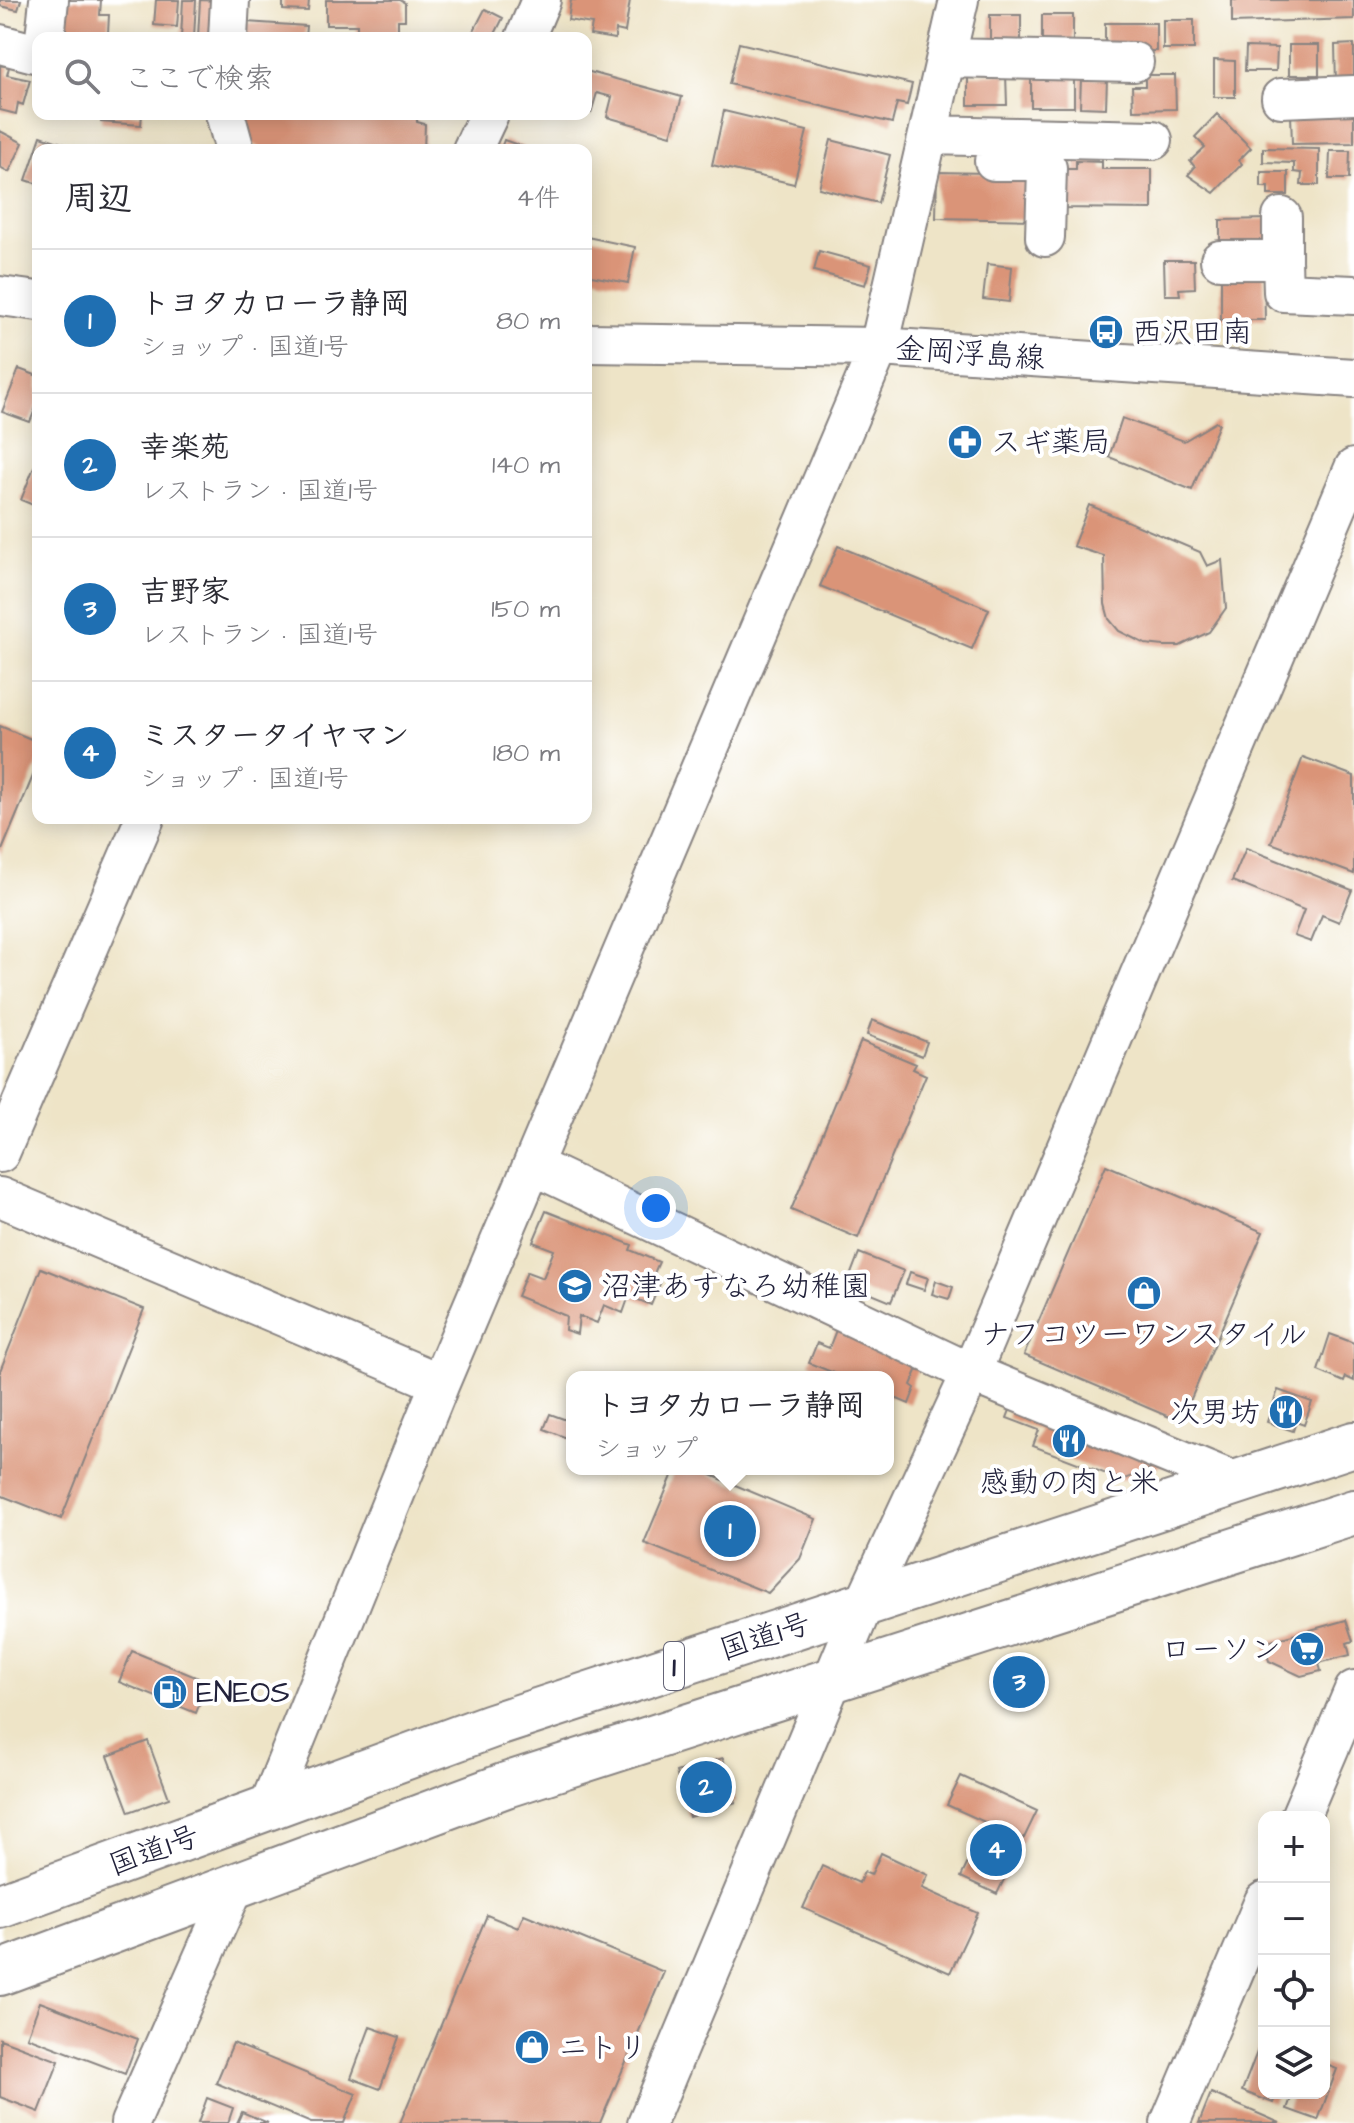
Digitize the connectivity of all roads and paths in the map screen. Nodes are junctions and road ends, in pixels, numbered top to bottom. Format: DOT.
graph roads {
  1 [pos="49,0"];
  2 [pos="230,0"];
  3 [pos="541,0"];
  4 [pos="959,0"];
  5 [pos="46,32"];
  6 [pos="228,32"];
  7 [pos="528,32"];
  8 [pos="0,44"];
  9 [pos="32,52"];
  10 [pos="946,58"];
  11 [pos="1134,62"];
  12 [pos="1354,95"];
  13 [pos="1281,98"];
  14 [pos="227,120"];
  15 [pos="486,120"];
  16 [pos="1153,140"];
  17 [pos="233,144"];
  18 [pos="475,144"];
  19 [pos="925,147"];
  20 [pos="1282,217"];
  21 [pos="1045,237"];
  22 [pos="1220,260"];
  23 [pos="1282,260"];
  24 [pos="1354,295"];
  25 [pos="0,296"];
  26 [pos="32,300"];
  27 [pos="592,343"];
  28 [pos="879,347"];
  29 [pos="1354,378"];
  30 [pos="1354,468"];
  31 [pos="136,825"];
  32 [pos="0,1153"];
  33 [pos="534,1166"];
  34 [pos="0,1197"];
  35 [pos="971,1373"];
  36 [pos="440,1383"];
  37 [pos="1354,1444"];
  38 [pos="1236,1482"];
  39 [pos="1354,1512"];
  40 [pos="864,1604"];
  41 [pos="833,1680"];
  42 [pos="1354,1690"];
  43 [pos="268,1808"];
  44 [pos="1303,1811"];
  45 [pos="235,1885"];
  46 [pos="0,1906"];
  47 [pos="1258,1915"];
  48 [pos="0,1973"];
  49 [pos="130,2123"];
  50 [pos="647,2123"];
  51 [pos="1170,2123"];
  1 -- 5 [label="street"];
  2 -- 6 [label="street"];
  3 -- 7 [label="street"];
  4 -- 10 [label="street"];
  8 -- 9 [label="street"];
  10 -- 11 [label="street"];
  10 -- 19 [label="street"];
  12 -- 13 [label="street"];
  14 -- 17 [label="street"];
  15 -- 18 [label="street"];
  16 -- 19 [label="street"];
  19 -- 21 [label="street"];
  19 -- 28 [label="street"];
  20 -- 23 [label="street"];
  22 -- 23 [label="street"];
  23 -- 24 [label="street"];
  25 -- 26 [label="street"];
  27 -- 28 [label="street, 金岡浮島線"];
  28 -- 29 [label="street, 金岡浮島線"];
  28 -- 33 [label="street"];
  30 -- 35 [label="street"];
  31 -- 32 [label="street"];
  33 -- 35 [label="street"];
  33 -- 36 [label="street"];
  34 -- 36 [label="street"];
  35 -- 38 [label="street"];
  35 -- 40 [label="street"];
  36 -- 43 [label="street"];
  37 -- 38 [label="highway, 国道1号 / 1"];
  38 -- 40 [label="highway, 国道1号 / 1"];
  39 -- 41 [label="highway, 国道1号 / 1"];
  40 -- 41 [label="street"];
  40 -- 43 [label="highway, 国道1号 / 1"];
  41 -- 45 [label="highway, 国道1号 / 1"];
  41 -- 50 [label="street"];
  42 -- 44 [label="street"];
  43 -- 46 [label="highway, 国道1号 / 1"];
  45 -- 48 [label="highway, 国道1号 / 1"];
  45 -- 49 [label="street"];
  47 -- 51 [label="street"];
}
